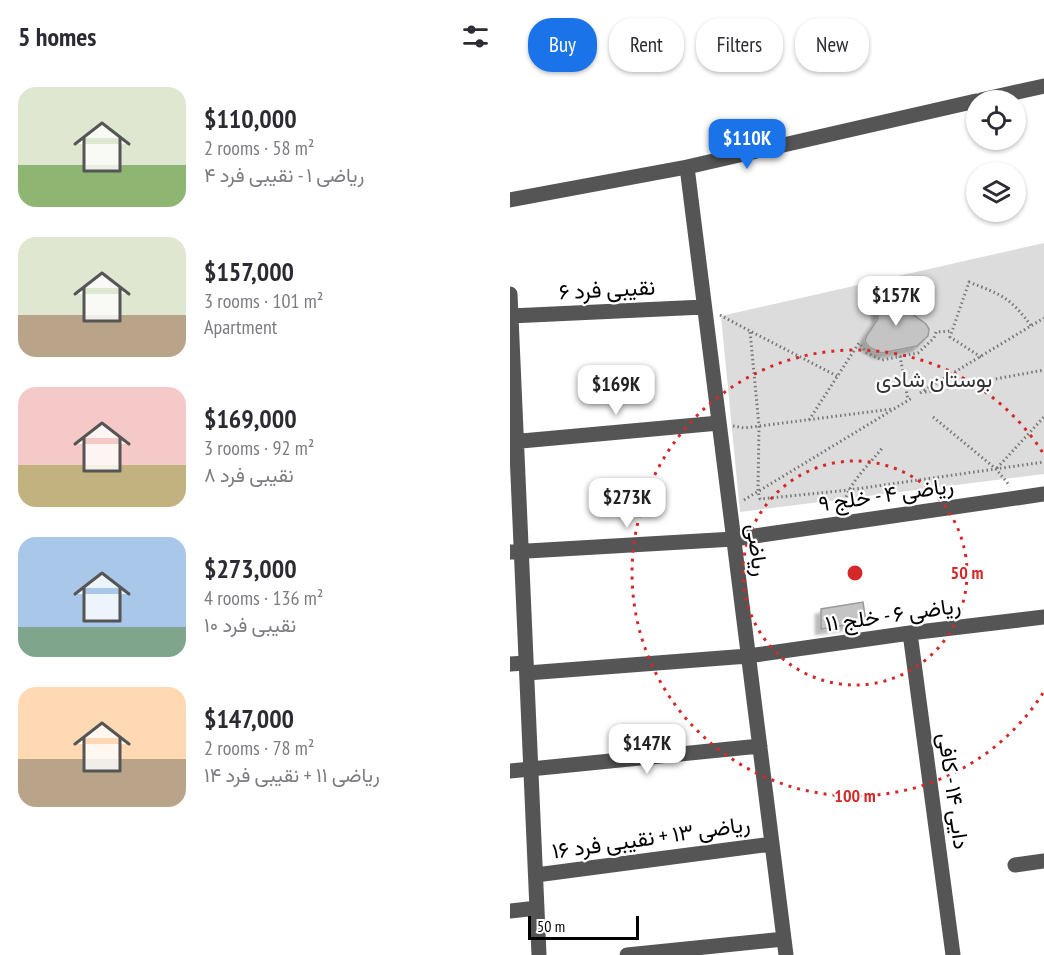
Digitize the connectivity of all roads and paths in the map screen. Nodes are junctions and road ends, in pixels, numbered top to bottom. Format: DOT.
graph roads {
  1 [pos="1044,86"];
  2 [pos="1026,90"];
  3 [pos="966,104"];
  4 [pos="687,167"];
  5 [pos="510,200"];
  6 [pos="510,294"];
  7 [pos="704,307"];
  8 [pos="510,316"];
  9 [pos="1044,318"];
  10 [pos="1032,327"];
  11 [pos="750,331"];
  12 [pos="952,331"];
  13 [pos="900,356"];
  14 [pos="981,357"];
  15 [pos="1044,370"];
  16 [pos="837,376"];
  17 [pos="895,409"];
  18 [pos="933,417"];
  19 [pos="1044,417"];
  20 [pos="809,420"];
  21 [pos="719,423"];
  22 [pos="759,426"];
  23 [pos="513,442"];
  24 [pos="883,447"];
  25 [pos="1044,462"];
  26 [pos="996,469"];
  27 [pos="849,490"];
  28 [pos="758,491"];
  29 [pos="1044,494"];
  30 [pos="1016,498"];
  31 [pos="730,508"];
  32 [pos="842,522"];
  33 [pos="734,539"];
  34 [pos="516,552"];
  35 [pos="1044,617"];
  36 [pos="910,633"];
  37 [pos="748,656"];
  38 [pos="510,664"];
  39 [pos="526,668"];
  40 [pos="760,746"];
  41 [pos="531,770"];
  42 [pos="510,771"];
  43 [pos="772,844"];
  44 [pos="1044,861"];
  45 [pos="1015,866"];
  46 [pos="536,875"];
  47 [pos="537,908"];
  48 [pos="510,911"];
  49 [pos="784,939"];
  50 [pos="539,955"];
  51 [pos="627,955"];
  52 [pos="786,955"];
  53 [pos="953,955"];
  1 -- 2 [label="street"];
  3 -- 4 [label="street"];
  4 -- 5 [label="street"];
  4 -- 7 [label="street, ریاضی"];
  6 -- 8 [label="street"];
  7 -- 8 [label="street, نقیبی فرد ۶"];
  7 -- 11 [label="path"];
  7 -- 21 [label="street, ریاضی"];
  8 -- 23 [label="street"];
  9 -- 10 [label="path"];
  10 -- 12 [label="path"];
  10 -- 14 [label="path"];
  11 -- 16 [label="path"];
  11 -- 22 [label="path"];
  12 -- 13 [label="path"];
  12 -- 14 [label="path"];
  13 -- 16 [label="path"];
  13 -- 17 [label="path"];
  14 -- 15 [label="path"];
  16 -- 20 [label="path"];
  17 -- 20 [label="path"];
  17 -- 28 [label="path"];
  18 -- 26 [label="path"];
  19 -- 26 [label="path"];
  20 -- 22 [label="path"];
  21 -- 22 [label="path"];
  21 -- 23 [label="street"];
  21 -- 31 [label="street, ریاضی"];
  22 -- 28 [label="path"];
  23 -- 34 [label="street"];
  24 -- 27 [label="path"];
  25 -- 26 [label="path"];
  26 -- 27 [label="path"];
  26 -- 30 [label="path"];
  27 -- 28 [label="path"];
  27 -- 32 [label="path"];
  28 -- 31 [label="path"];
  29 -- 30 [label="street, ریاضی ۴ - خلج ۹"];
  30 -- 32 [label="street, ریاضی ۴ - خلج ۹"];
  31 -- 33 [label="street, ریاضی"];
  32 -- 33 [label="street, ریاضی ۴ - خلج ۹"];
  33 -- 34 [label="street, ریاضی ۴ - خلج ۹"];
  33 -- 37 [label="street, ریاضی"];
  34 -- 39 [label="street"];
  35 -- 36 [label="street, ریاضی ۶ - خلج ۱۱"];
  36 -- 37 [label="street, ریاضی ۶ - خلج ۱۱"];
  36 -- 53 [label="street, دایی ۱۴ - کافی"];
  37 -- 39 [label="street, ریاضی ۶ - خلج ۱۱"];
  37 -- 40 [label="street, ریاضی"];
  38 -- 39 [label="street, ریاضی ۶ - خلج ۱۱"];
  39 -- 41 [label="street"];
  40 -- 41 [label="street"];
  40 -- 43 [label="street, ریاضی"];
  41 -- 42 [label="street"];
  41 -- 46 [label="street"];
  43 -- 46 [label="street, ریاضی ۱۳ + نقیبی فرد ۱۶"];
  43 -- 49 [label="street, ریاضی"];
  44 -- 45 [label="street"];
  46 -- 47 [label="street"];
  47 -- 48 [label="street"];
  47 -- 50 [label="street"];
  49 -- 51 [label="street"];
  49 -- 52 [label="street, ریاضی"];
}
